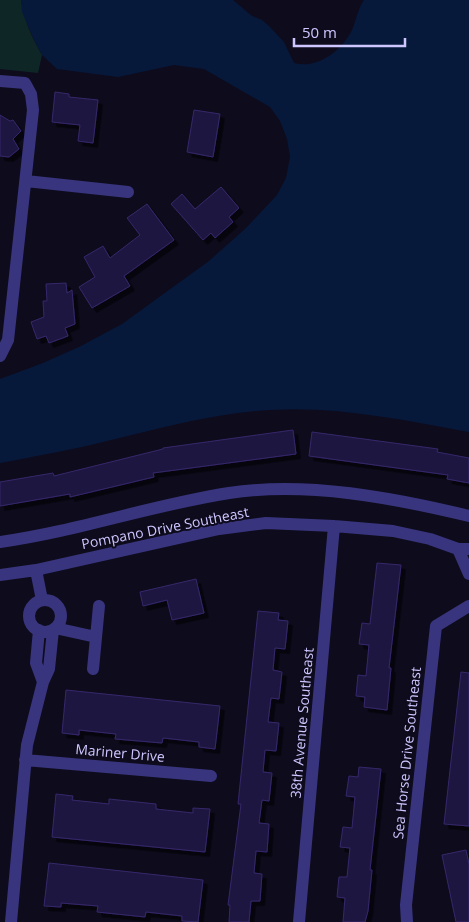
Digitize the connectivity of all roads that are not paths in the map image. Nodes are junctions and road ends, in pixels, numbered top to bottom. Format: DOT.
graph roads {
  1 [pos="0,81"];
  2 [pos="26,181"];
  3 [pos="128,192"];
  4 [pos="0,356"];
  5 [pos="469,516"];
  6 [pos="334,526"];
  7 [pos="0,542"];
  8 [pos="463,549"];
  9 [pos="36,570"];
  10 [pos="469,574"];
  11 [pos="0,575"];
  12 [pos="42,600"];
  13 [pos="99,606"];
  14 [pos="469,606"];
  15 [pos="54,629"];
  16 [pos="39,630"];
  17 [pos="96,636"];
  18 [pos="93,669"];
  19 [pos="43,682"];
  20 [pos="25,760"];
  21 [pos="211,776"];
  22 [pos="11,922"];
  23 [pos="299,922"];
  24 [pos="407,922"];
  1 -- 2 [label="street"];
  2 -- 3 [label="street"];
  2 -- 4 [label="street"];
  5 -- 7 [label="street, Pompano Drive Southeast"];
  6 -- 8 [label="street, Pompano Drive Southeast"];
  6 -- 9 [label="street, Pompano Drive Southeast"];
  6 -- 23 [label="street, 38th Avenue Southeast"];
  8 -- 10 [label="street, Pompano Drive Southeast"];
  9 -- 11 [label="street, Pompano Drive Southeast"];
  9 -- 12 [label="street"];
  12 -- 15 [label="street"];
  12 -- 16 [label="street"];
  13 -- 17 [label="street"];
  14 -- 24 [label="street, Sea Horse Drive Southeast"];
  15 -- 16 [label="street"];
  15 -- 17 [label="street"];
  15 -- 19 [label="street"];
  16 -- 19 [label="street"];
  17 -- 18 [label="street"];
  19 -- 20 [label="street"];
  20 -- 21 [label="street, Mariner Drive"];
  20 -- 22 [label="street"];
}
